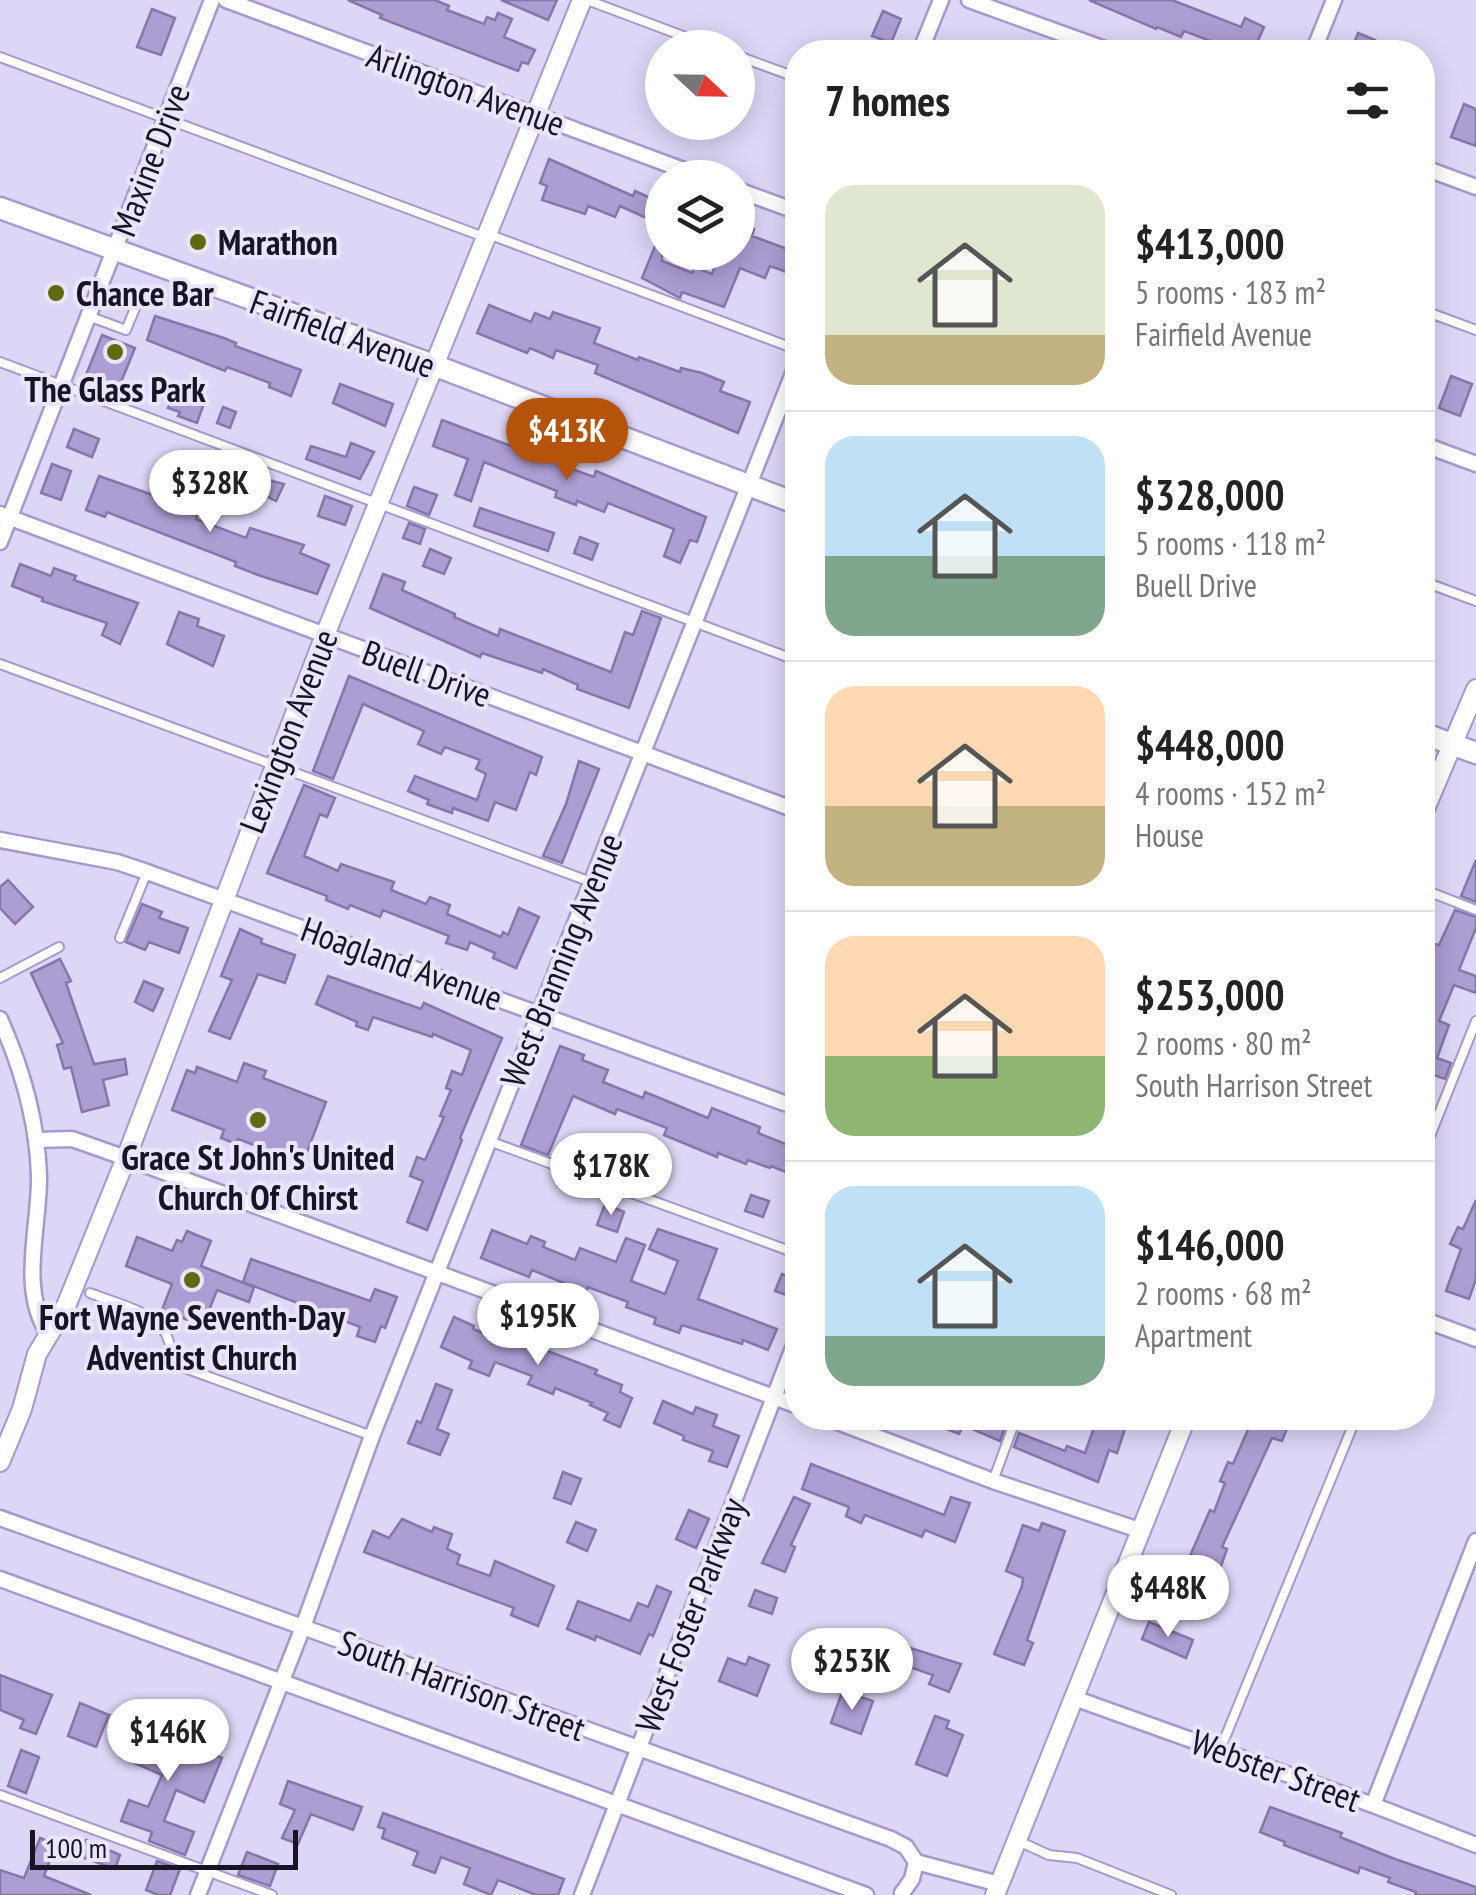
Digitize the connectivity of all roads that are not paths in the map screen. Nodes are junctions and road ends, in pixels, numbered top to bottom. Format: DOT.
graph roads {
  1 [pos="212,0"];
  2 [pos="226,0"];
  3 [pos="585,0"];
  4 [pos="941,0"];
  5 [pos="969,0"];
  6 [pos="1334,0"];
  7 [pos="666,30"];
  8 [pos="925,40"];
  9 [pos="1081,40"];
  10 [pos="1318,40"];
  11 [pos="0,57"];
  12 [pos="755,62"];
  13 [pos="785,73"];
  14 [pos="536,114"];
  15 [pos="166,119"];
  16 [pos="657,160"];
  17 [pos="1435,172"];
  18 [pos="1476,187"];
  19 [pos="755,196"];
  20 [pos="785,207"];
  21 [pos="0,208"];
  22 [pos="485,235"];
  23 [pos="116,249"];
  24 [pos="141,294"];
  25 [pos="1435,315"];
  26 [pos="88,316"];
  27 [pos="1476,330"];
  28 [pos="785,345"];
  29 [pos="0,362"];
  30 [pos="436,366"];
  31 [pos="60,384"];
  32 [pos="785,394"];
  33 [pos="1435,449"];
  34 [pos="1476,464"];
  35 [pos="748,486"];
  36 [pos="785,499"];
  37 [pos="377,505"];
  38 [pos="5,516"];
  39 [pos="0,542"];
  40 [pos="1435,586"];
  41 [pos="1476,600"];
  42 [pos="694,622"];
  43 [pos="325,635"];
  44 [pos="785,656"];
  45 [pos="0,664"];
  46 [pos="1476,689"];
  47 [pos="1435,737"];
  48 [pos="1454,744"];
  49 [pos="1476,753"];
  50 [pos="642,754"];
  51 [pos="274,766"];
  52 [pos="1435,787"];
  53 [pos="785,806"];
  54 [pos="0,840"];
  55 [pos="147,872"];
  56 [pos="591,882"];
  57 [pos="1435,894"];
  58 [pos="224,898"];
  59 [pos="1476,910"];
  60 [pos="120,938"];
  61 [pos="58,948"];
  62 [pos="0,978"];
  63 [pos="540,1013"];
  64 [pos="0,1019"];
  65 [pos="1476,1021"];
  66 [pos="785,1103"];
  67 [pos="1435,1124"];
  68 [pos="36,1140"];
  69 [pos="489,1141"];
  70 [pos="126,1158"];
  71 [pos="785,1249"];
  72 [pos="436,1274"];
  73 [pos="90,1294"];
  74 [pos="1435,1324"];
  75 [pos="47,1332"];
  76 [pos="1476,1339"];
  77 [pos="785,1367"];
  78 [pos="773,1397"];
  79 [pos="785,1401"];
  80 [pos="858,1430"];
  81 [pos="1011,1430"];
  82 [pos="1181,1430"];
  83 [pos="1351,1430"];
  84 [pos="372,1436"];
  85 [pos="0,1462"];
  86 [pos="992,1481"];
  87 [pos="0,1518"];
  88 [pos="1140,1530"];
  89 [pos="1476,1542"];
  90 [pos="0,1579"];
  91 [pos="303,1627"];
  92 [pos="282,1681"];
  93 [pos="1074,1698"];
  94 [pos="639,1748"];
  95 [pos="1220,1750"];
  96 [pos="0,1794"];
  97 [pos="618,1803"];
  98 [pos="1373,1804"];
  99 [pos="1016,1840"];
  100 [pos="1476,1846"];
  101 [pos="916,1862"];
  102 [pos="209,1871"];
  103 [pos="997,1889"];
  104 [pos="902,1894"];
  105 [pos="198,1895"];
  106 [pos="272,1895"];
  107 [pos="582,1895"];
  108 [pos="866,1895"];
  109 [pos="1171,1895"];
  1 -- 15 [label="street, Maxine Drive"];
  2 -- 14 [label="street, Arlington Avenue"];
  3 -- 7 [label="lane"];
  3 -- 14 [label="street, Lexington Avenue"];
  4 -- 8 [label="street"];
  5 -- 9 [label="street"];
  6 -- 10 [label="street"];
  11 -- 15 [label="lane"];
  12 -- 13 [label="lane"];
  14 -- 16 [label="street, Arlington Avenue"];
  14 -- 22 [label="street, Lexington Avenue"];
  15 -- 22 [label="lane"];
  15 -- 23 [label="street, Maxine Drive"];
  17 -- 18 [label="street"];
  19 -- 20 [label="street"];
  21 -- 23 [label="main road, Fairfield Avenue"];
  22 -- 28 [label="lane"];
  22 -- 30 [label="street, Lexington Avenue"];
  23 -- 26 [label="street, Maxine Drive"];
  23 -- 30 [label="main road, Fairfield Avenue"];
  24 -- 26 [label="lane"];
  25 -- 27 [label="lane"];
  26 -- 31 [label="street, Maxine Drive"];
  29 -- 31 [label="lane"];
  30 -- 35 [label="main road, Fairfield Avenue"];
  30 -- 37 [label="street, Lexington Avenue"];
  31 -- 37 [label="lane"];
  31 -- 38 [label="street, Maxine Drive"];
  32 -- 35 [label="street, West Branning Avenue"];
  33 -- 34 [label="street"];
  35 -- 36 [label="main road, Fairfield Avenue"];
  35 -- 42 [label="street, West Branning Avenue"];
  37 -- 42 [label="lane"];
  37 -- 43 [label="street, Lexington Avenue"];
  38 -- 39 [label="street, Maxine Drive"];
  38 -- 43 [label="street, Buell Drive"];
  40 -- 41 [label="lane"];
  42 -- 44 [label="lane"];
  42 -- 50 [label="street, West Branning Avenue"];
  43 -- 50 [label="street, Buell Drive"];
  43 -- 51 [label="street, Lexington Avenue"];
  45 -- 51 [label="lane"];
  46 -- 48 [label="street"];
  47 -- 48 [label="main road"];
  48 -- 49 [label="main road"];
  48 -- 52 [label="street"];
  50 -- 53 [label="street, Buell Drive"];
  50 -- 56 [label="street, West Branning Avenue"];
  51 -- 56 [label="lane"];
  51 -- 58 [label="street, Lexington Avenue"];
  54 -- 55 [label="street, Hoagland Avenue"];
  55 -- 58 [label="street, Hoagland Avenue"];
  55 -- 60 [label="lane"];
  56 -- 63 [label="street, West Branning Avenue"];
  57 -- 59 [label="lane"];
  58 -- 63 [label="street, Hoagland Avenue"];
  58 -- 70 [label="street, Lexington Avenue"];
  61 -- 62 [label="lane"];
  63 -- 66 [label="street, Hoagland Avenue"];
  63 -- 69 [label="street, West Branning Avenue"];
  64 -- 68 [label="street"];
  65 -- 67 [label="lane"];
  68 -- 70 [label="street"];
  68 -- 75 [label="street"];
  69 -- 71 [label="lane"];
  69 -- 72 [label="street, West Branning Avenue"];
  70 -- 72 [label="street"];
  70 -- 75 [label="street, Lexington Avenue"];
  72 -- 78 [label="street"];
  72 -- 84 [label="street, West Branning Avenue"];
  73 -- 84 [label="lane"];
  74 -- 76 [label="street"];
  75 -- 85 [label="street, Lexington Avenue"];
  77 -- 78 [label="street, West Foster Parkway"];
  78 -- 79 [label="street"];
  78 -- 94 [label="street, West Foster Parkway"];
  80 -- 86 [label="street"];
  81 -- 86 [label="lane"];
  82 -- 88 [label="street"];
  83 -- 95 [label="lane"];
  84 -- 91 [label="street, West Branning Avenue"];
  86 -- 88 [label="street"];
  87 -- 91 [label="street, South Harrison Street"];
  88 -- 93 [label="street"];
  89 -- 98 [label="street"];
  90 -- 92 [label="street, South Harrison Street"];
  91 -- 92 [label="street, West Branning Avenue"];
  91 -- 94 [label="street, South Harrison Street"];
  92 -- 97 [label="street, South Harrison Street"];
  92 -- 102 [label="street, West Branning Avenue"];
  93 -- 95 [label="street, Webster Street"];
  93 -- 99 [label="street"];
  94 -- 97 [label="street, West Foster Parkway"];
  94 -- 101 [label="street, South Harrison Street"];
  95 -- 98 [label="street, Webster Street"];
  96 -- 102 [label="lane"];
  97 -- 107 [label="street, West Foster Parkway"];
  97 -- 108 [label="street, South Harrison Street"];
  98 -- 100 [label="street, Webster Street"];
  99 -- 103 [label="street"];
  99 -- 109 [label="lane"];
  101 -- 103 [label="street, South Harrison Street"];
  101 -- 104 [label="street"];
  102 -- 105 [label="street, West Branning Avenue"];
  102 -- 106 [label="lane"];
}
